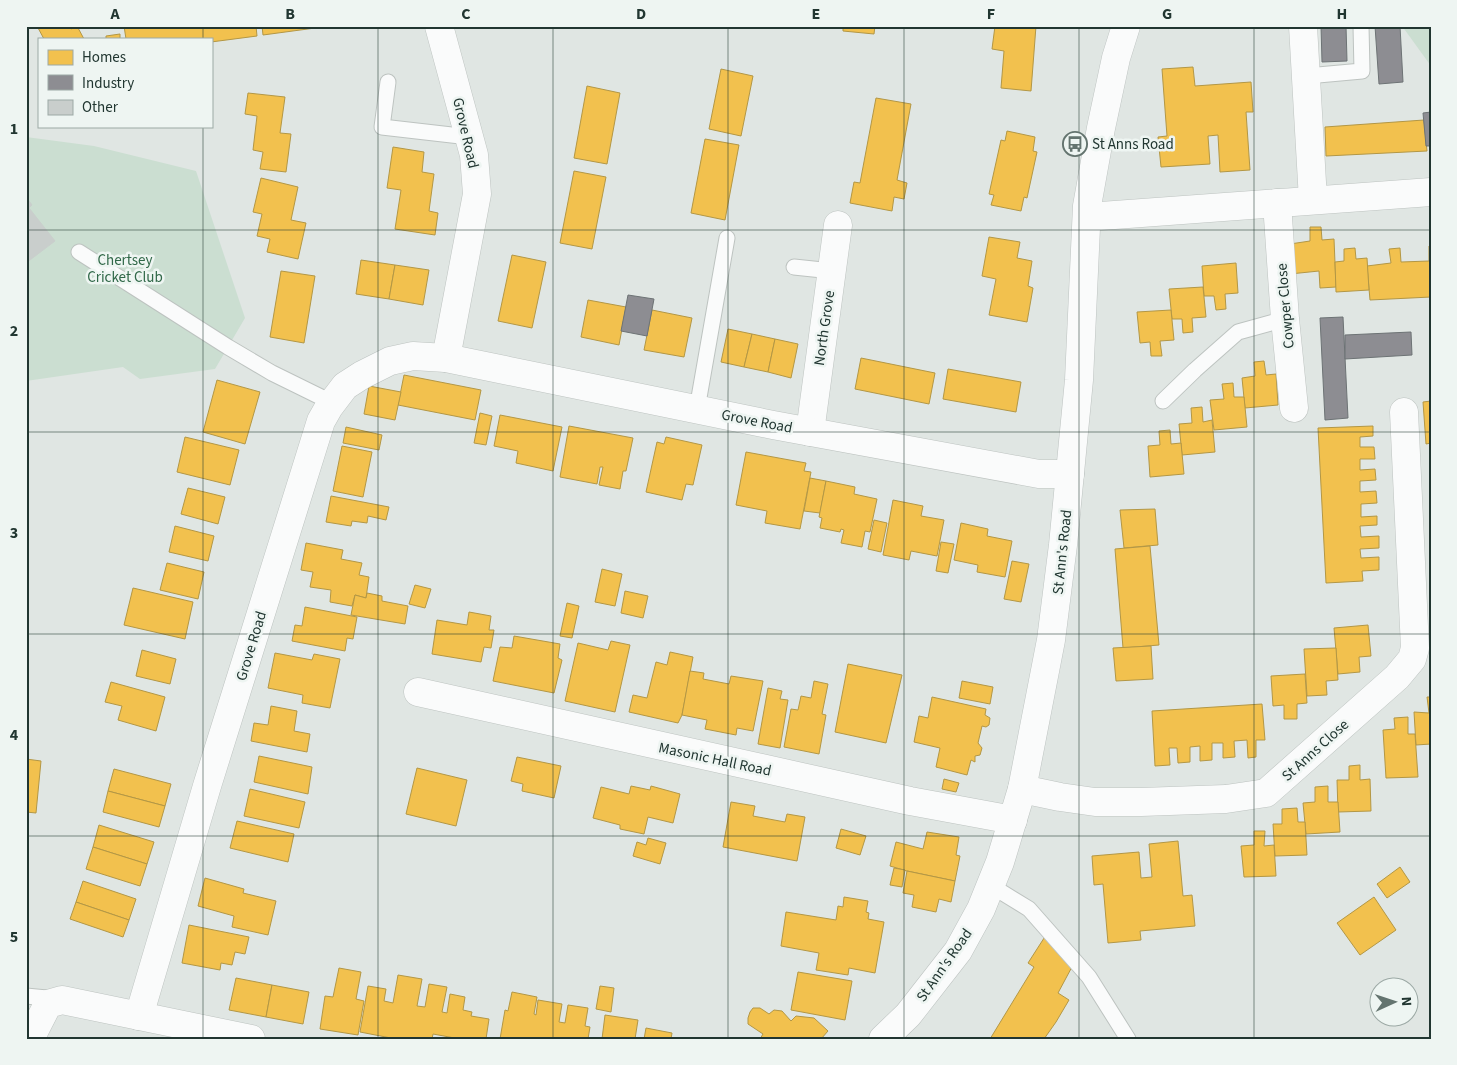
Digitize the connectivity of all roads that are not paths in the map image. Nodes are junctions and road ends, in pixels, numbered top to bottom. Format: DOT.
graph roads {
  1 [pos="439,26"];
  2 [pos="1126,26"];
  3 [pos="1304,26"];
  4 [pos="1361,26"];
  5 [pos="1307,76"];
  6 [pos="388,82"];
  7 [pos="469,137"];
  8 [pos="1431,192"];
  9 [pos="1313,200"];
  10 [pos="1277,203"];
  11 [pos="1087,217"];
  12 [pos="838,225"];
  13 [pos="727,238"];
  14 [pos="79,252"];
  15 [pos="794,267"];
  16 [pos="832,271"];
  17 [pos="1285,320"];
  18 [pos="446,358"];
  19 [pos="1163,402"];
  20 [pos="333,403"];
  21 [pos="1294,408"];
  22 [pos="697,409"];
  23 [pos="1404,412"];
  24 [pos="810,432"];
  25 [pos="1070,474"];
  26 [pos="1419,482"];
  27 [pos="1421,660"];
  28 [pos="418,692"];
  29 [pos="1022,789"];
  30 [pos="1013,820"];
  31 [pos="990,885"];
  32 [pos="26,996"];
  33 [pos="62,1000"];
  34 [pos="139,1016"];
  35 [pos="30,1039"];
  36 [pos="251,1039"];
  37 [pos="883,1039"];
  38 [pos="1128,1039"];
  1 -- 7 [label="street, Grove Road"];
  2 -- 11 [label="street, St Ann's Road"];
  3 -- 5 [label="street"];
  4 -- 5 [label="lane"];
  5 -- 9 [label="street"];
  6 -- 7 [label="lane"];
  7 -- 18 [label="street, Grove Road"];
  8 -- 9 [label="street"];
  9 -- 10 [label="street"];
  10 -- 11 [label="street"];
  10 -- 17 [label="street, Cowper Close"];
  11 -- 25 [label="street, St Ann's Road"];
  12 -- 16 [label="street, North Grove"];
  13 -- 22 [label="lane"];
  14 -- 20 [label="lane"];
  15 -- 16 [label="lane"];
  16 -- 24 [label="street, North Grove"];
  17 -- 19 [label="lane"];
  17 -- 21 [label="street, Cowper Close"];
  18 -- 20 [label="street, Grove Road"];
  18 -- 22 [label="street, Grove Road"];
  20 -- 34 [label="street, Grove Road"];
  22 -- 24 [label="street, Grove Road"];
  23 -- 26 [label="street, St Anns Close"];
  24 -- 25 [label="street, Grove Road"];
  25 -- 29 [label="street, St Ann's Road"];
  26 -- 27 [label="street, St Anns Close"];
  27 -- 29 [label="street, St Anns Close"];
  28 -- 30 [label="street, Masonic Hall Road"];
  29 -- 30 [label="street, St Ann's Road"];
  30 -- 31 [label="street, St Ann's Road"];
  31 -- 37 [label="street, St Ann's Road"];
  31 -- 38 [label="lane"];
  32 -- 33 [label="lane"];
  33 -- 34 [label="street"];
  33 -- 35 [label="street"];
  34 -- 36 [label="street"];
}
